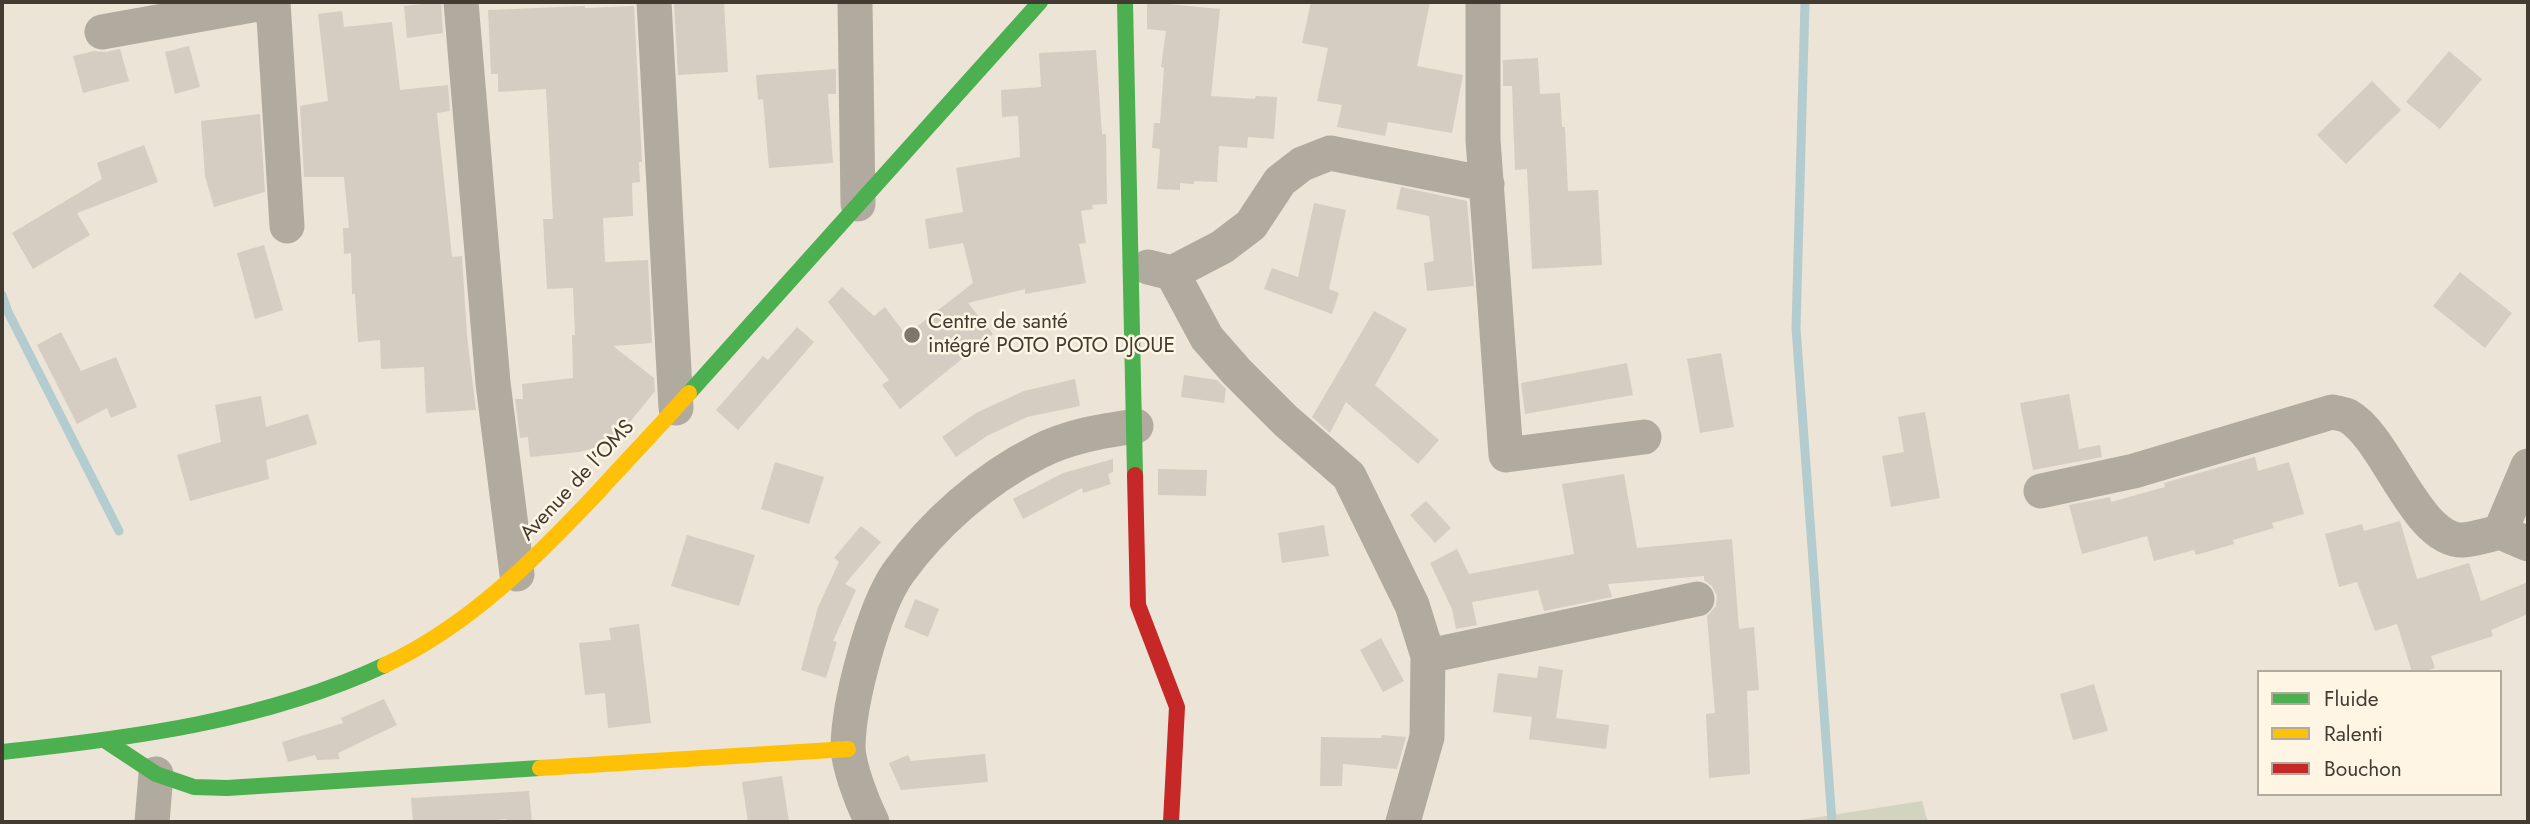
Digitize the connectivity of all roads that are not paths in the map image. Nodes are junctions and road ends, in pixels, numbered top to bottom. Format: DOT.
graph roads {
  1 [pos="271,2"];
  2 [pos="461,2"];
  3 [pos="654,2"];
  4 [pos="855,2"];
  5 [pos="1040,2"];
  6 [pos="1125,2"];
  7 [pos="1483,2"];
  8 [pos="153,12"];
  9 [pos="102,32"];
  10 [pos="1487,184"];
  11 [pos="858,204"];
  12 [pos="287,226"];
  13 [pos="1129,261"];
  14 [pos="1172,273"];
  15 [pos="676,408"];
  16 [pos="1136,426"];
  17 [pos="1644,437"];
  18 [pos="2528,466"];
  19 [pos="2041,491"];
  20 [pos="2514,538"];
  21 [pos="517,574"];
  22 [pos="1697,599"];
  23 [pos="1428,656"];
  24 [pos="106,741"];
  25 [pos="848,749"];
  26 [pos="2,752"];
  27 [pos="156,774"];
  28 [pos="152,822"];
  29 [pos="872,822"];
  30 [pos="1171,822"];
  31 [pos="1403,822"];
  1 -- 8 [label="street"];
  1 -- 12 [label="street"];
  2 -- 21 [label="street"];
  3 -- 15 [label="street"];
  4 -- 11 [label="street"];
  5 -- 11 [label="street, Avenue de l'OMS"];
  6 -- 13 [label="street"];
  7 -- 10 [label="street"];
  8 -- 9 [label="street"];
  10 -- 14 [label="street"];
  10 -- 17 [label="street"];
  11 -- 15 [label="street, Avenue de l'OMS"];
  13 -- 14 [label="street"];
  13 -- 16 [label="street"];
  14 -- 23 [label="street"];
  15 -- 21 [label="street, Avenue de l'OMS"];
  16 -- 25 [label="street"];
  16 -- 30 [label="street"];
  18 -- 20 [label="street"];
  19 -- 20 [label="street"];
  21 -- 24 [label="street, Avenue de l'OMS"];
  22 -- 23 [label="street"];
  23 -- 31 [label="street"];
  24 -- 26 [label="street, Avenue de l'OMS"];
  24 -- 27 [label="street"];
  25 -- 27 [label="street"];
  25 -- 29 [label="street"];
  27 -- 28 [label="street"];
}
